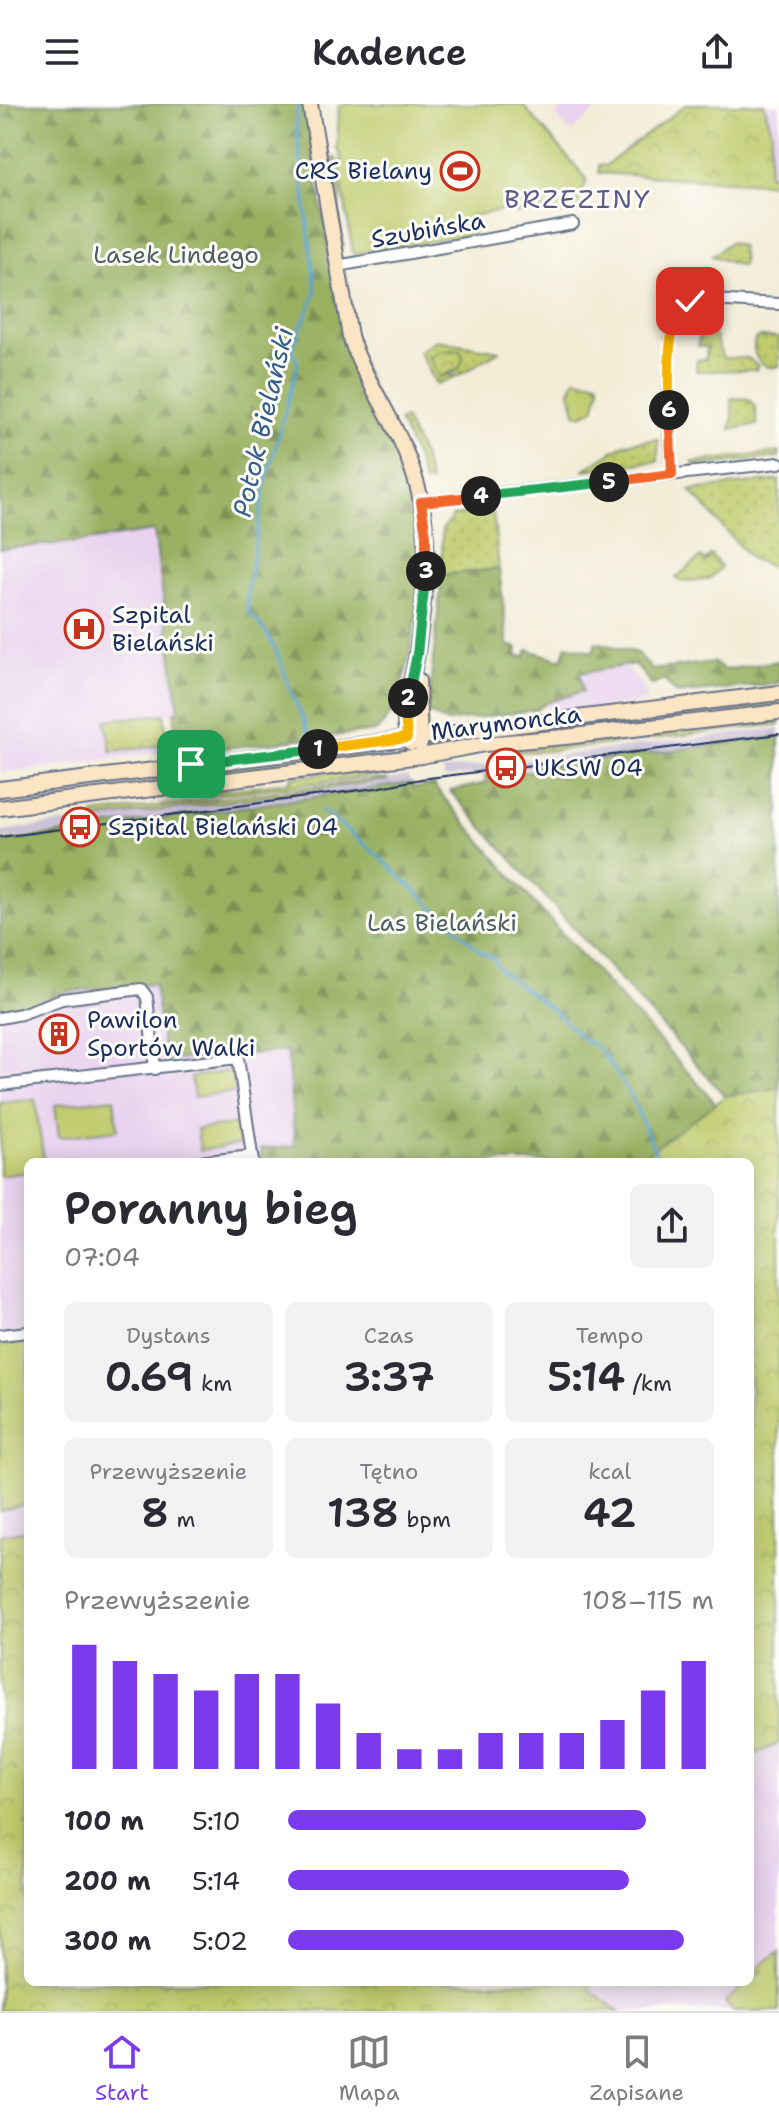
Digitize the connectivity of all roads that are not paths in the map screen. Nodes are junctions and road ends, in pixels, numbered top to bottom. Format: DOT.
graph roads {
  1 [pos="310,104"];
  2 [pos="573,224"];
  3 [pos="337,266"];
  4 [pos="779,304"];
  5 [pos="779,463"];
  6 [pos="672,474"];
  7 [pos="421,502"];
  8 [pos="779,693"];
  9 [pos="655,708"];
  10 [pos="779,712"];
  11 [pos="657,726"];
  12 [pos="413,737"];
  13 [pos="421,756"];
  14 [pos="76,779"];
  15 [pos="29,785"];
  16 [pos="0,789"];
  17 [pos="49,802"];
  18 [pos="0,808"];
  19 [pos="0,1018"];
  20 [pos="155,1069"];
  21 [pos="0,1085"];
  22 [pos="252,1158"];
  23 [pos="24,1332"];
  24 [pos="0,1335"];
  1 -- 3 [label="main road"];
  2 -- 3 [label="street, Szubińska"];
  3 -- 7 [label="main road"];
  4 -- 6 [label="street"];
  5 -- 6 [label="street"];
  6 -- 7 [label="street"];
  7 -- 12 [label="main road"];
  8 -- 9 [label="main road, Marymoncka"];
  9 -- 11 [label="main road"];
  9 -- 12 [label="main road, Marymoncka"];
  10 -- 11 [label="main road, Marymoncka"];
  11 -- 13 [label="main road, Marymoncka"];
  12 -- 13 [label="main road"];
  12 -- 14 [label="main road, Marymoncka"];
  13 -- 17 [label="main road, Marymoncka"];
  14 -- 15 [label="main road, Marymoncka"];
  14 -- 17 [label="main road"];
  15 -- 16 [label="main road, Marymoncka"];
  15 -- 17 [label="main road"];
  17 -- 18 [label="main road, Marymoncka"];
  19 -- 20 [label="street"];
  20 -- 21 [label="street"];
  20 -- 22 [label="street"];
  23 -- 24 [label="street"];
}
